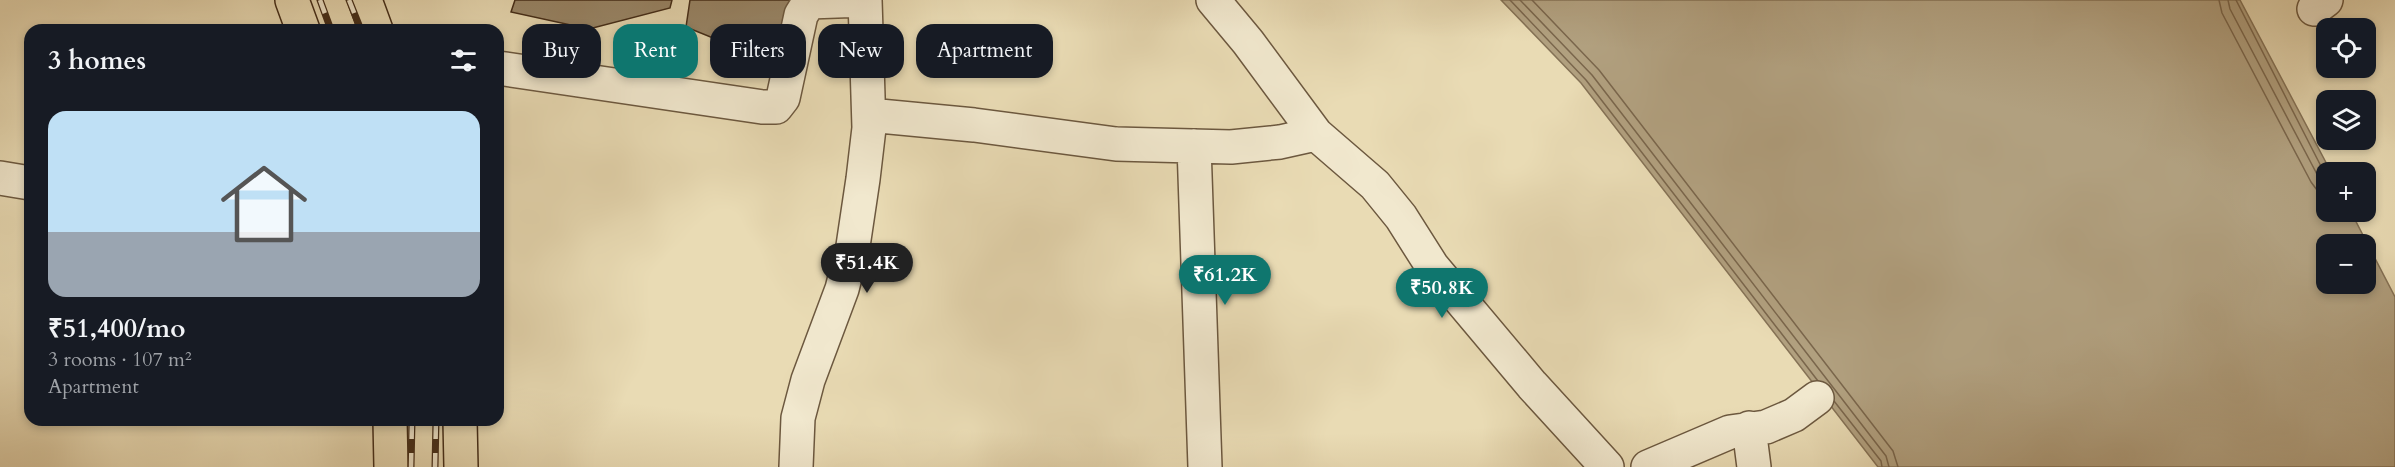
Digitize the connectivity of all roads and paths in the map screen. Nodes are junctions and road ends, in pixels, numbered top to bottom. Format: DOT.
graph roads {
  1 [pos="292,0"];
  2 [pos="365,0"];
  3 [pos="865,0"];
  4 [pos="1213,0"];
  5 [pos="301,24"];
  6 [pos="374,24"];
  7 [pos="504,69"];
  8 [pos="869,115"];
  9 [pos="1316,134"];
  10 [pos="1194,146"];
  11 [pos="0,178"];
  12 [pos="24,182"];
  13 [pos="1817,398"];
  14 [pos="390,426"];
  15 [pos="460,426"];
  16 [pos="1749,428"];
  17 [pos="391,467"];
  18 [pos="461,467"];
  19 [pos="796,467"];
  20 [pos="1205,467"];
  21 [pos="1606,467"];
  22 [pos="1648,467"];
  23 [pos="1754,467"];
  1 -- 5 [label="main road"];
  2 -- 6 [label="main road"];
  3 -- 7 [label="street"];
  3 -- 8 [label="street"];
  4 -- 9 [label="street"];
  8 -- 10 [label="street"];
  8 -- 19 [label="street"];
  9 -- 10 [label="street"];
  9 -- 21 [label="street"];
  10 -- 20 [label="street"];
  11 -- 12 [label="street"];
  13 -- 16 [label="street"];
  14 -- 17 [label="main road"];
  15 -- 18 [label="main road"];
  16 -- 22 [label="street"];
  16 -- 23 [label="street"];
}
